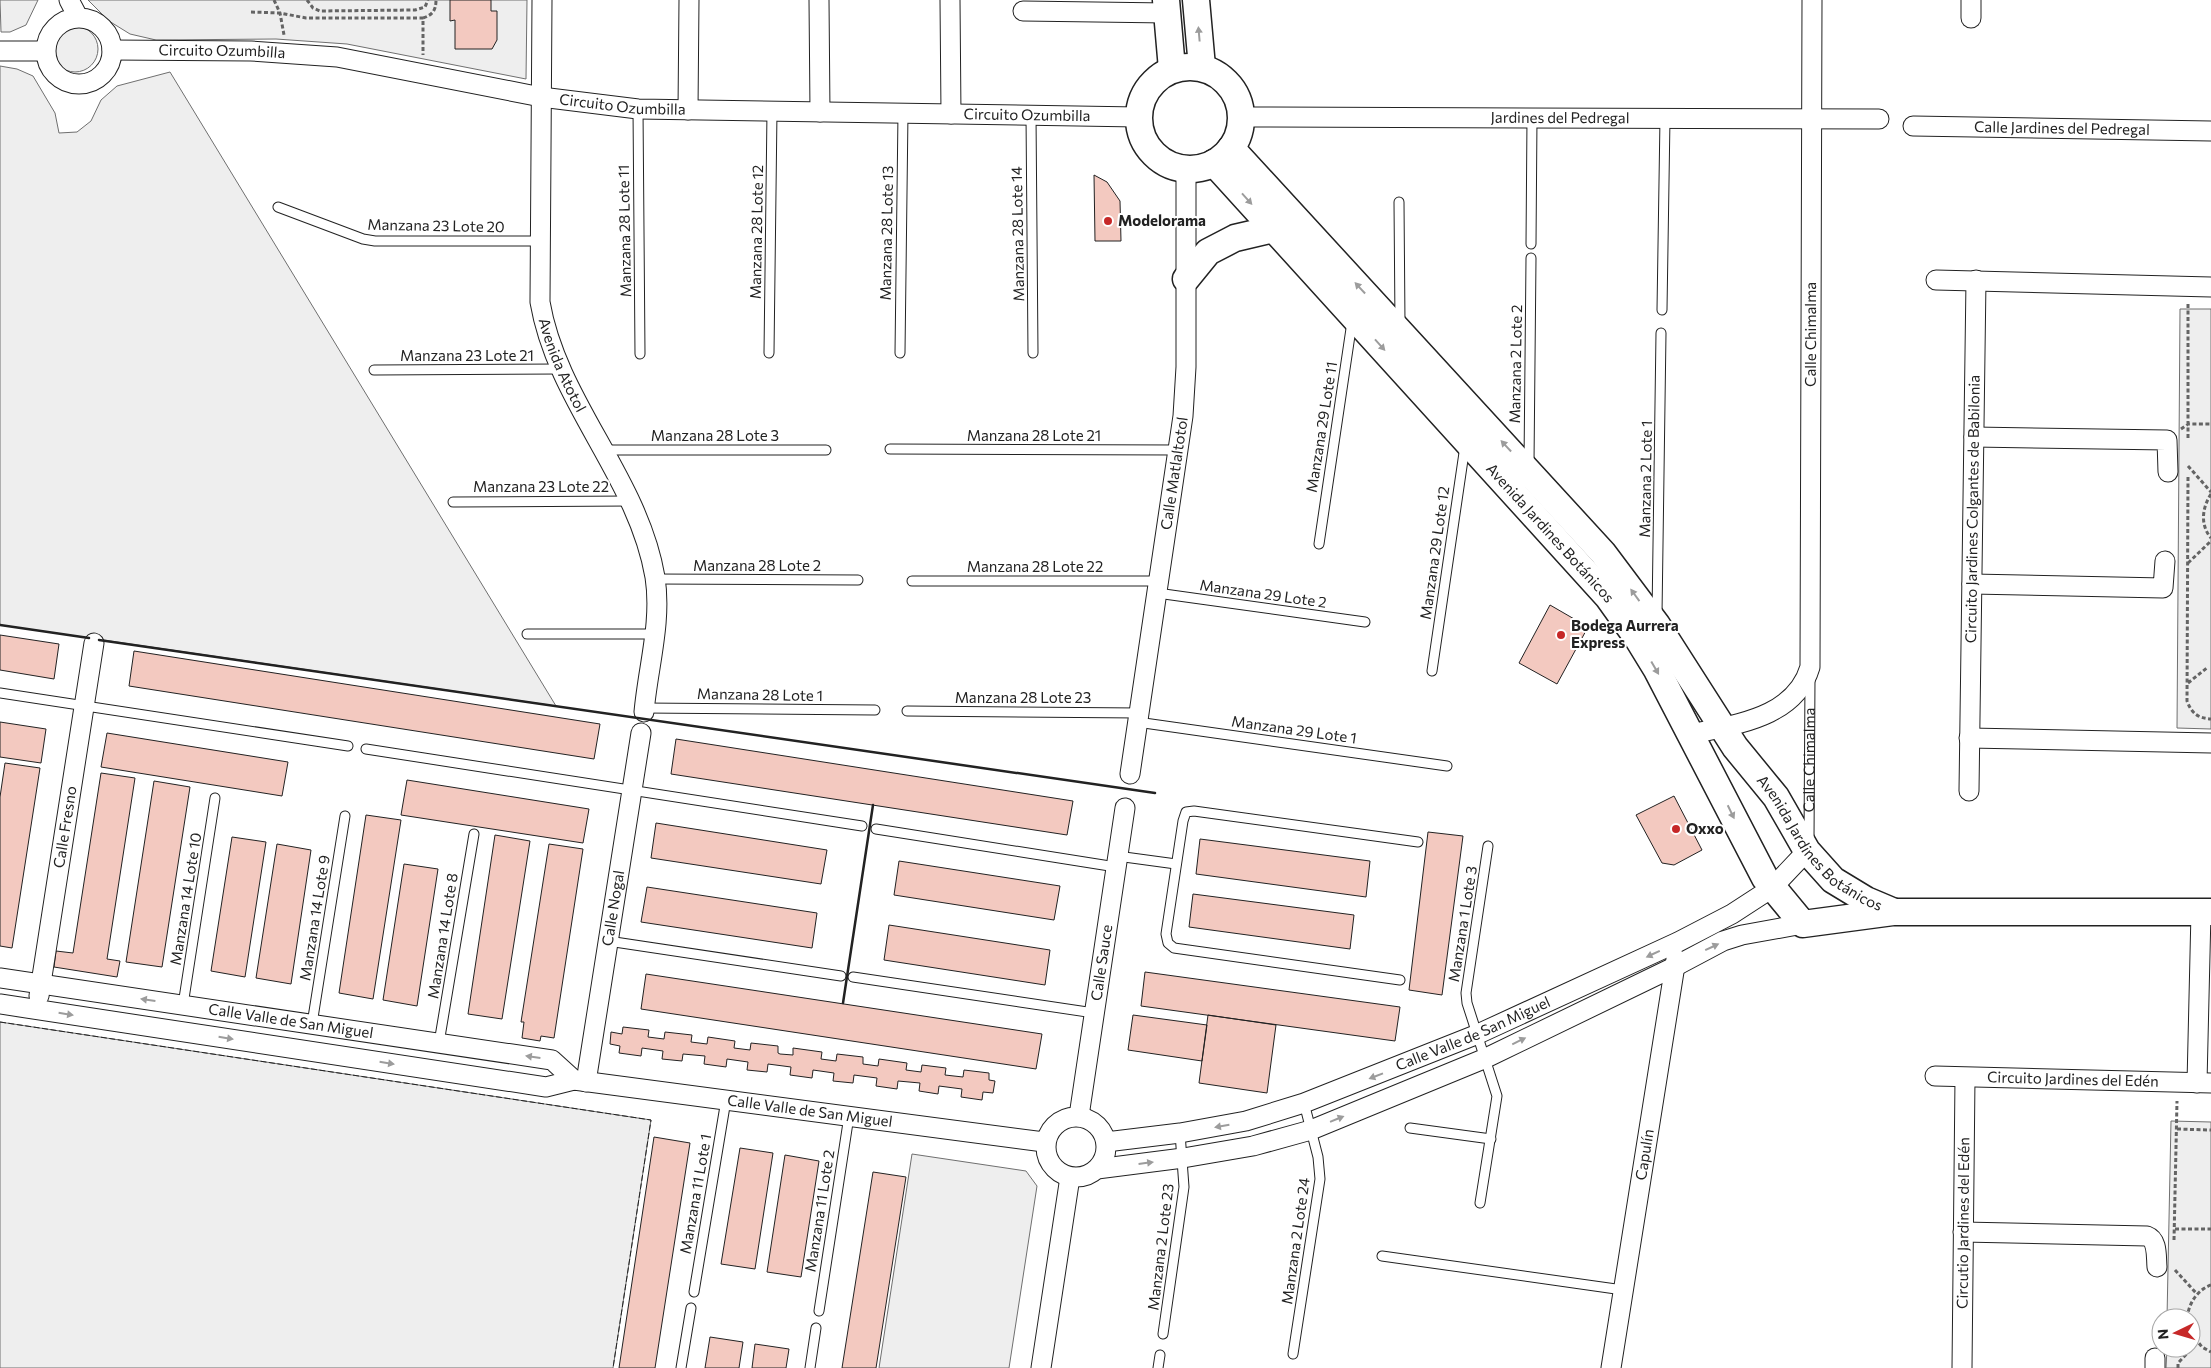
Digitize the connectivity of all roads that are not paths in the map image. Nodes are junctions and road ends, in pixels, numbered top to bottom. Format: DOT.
graph roads {
  1 [pos="69,0"];
  2 [pos="542,0"];
  3 [pos="689,0"];
  4 [pos="820,0"];
  5 [pos="950,0"];
  6 [pos="1196,0"];
  7 [pos="1812,0"];
  8 [pos="1167,7"];
  9 [pos="1023,11"];
  10 [pos="78,17"];
  11 [pos="112,50"];
  12 [pos="0,51"];
  13 [pos="45,52"];
  14 [pos="1202,67"];
  15 [pos="1172,69"];
  16 [pos="541,97"];
  17 [pos="638,109"];
  18 [pos="688,110"];
  19 [pos="772,111"];
  20 [pos="820,112"];
  21 [pos="903,113"];
  22 [pos="951,114"];
  23 [pos="1031,116"];
  24 [pos="1138,117"];
  25 [pos="1242,118"];
  26 [pos="1532,118"];
  27 [pos="1665,118"];
  28 [pos="1812,119"];
  29 [pos="1878,119"];
  30 [pos="1913,126"];
  31 [pos="2211,131"];
  32 [pos="1223,156"];
  33 [pos="1186,169"];
  34 [pos="1399,202"];
  35 [pos="278,207"];
  36 [pos="1274,229"];
  37 [pos="540,241"];
  38 [pos="1531,244"];
  39 [pos="1531,258"];
  40 [pos="1186,279"];
  41 [pos="1936,280"];
  42 [pos="1976,280"];
  43 [pos="2211,286"];
  44 [pos="1662,310"];
  45 [pos="1353,315"];
  46 [pos="1400,331"];
  47 [pos="1662,333"];
  48 [pos="900,353"];
  49 [pos="1033,353"];
  50 [pos="640,354"];
  51 [pos="769,354"];
  52 [pos="560,369"];
  53 [pos="374,370"];
  54 [pos="1974,437"];
  55 [pos="1466,439"];
  56 [pos="890,449"];
  57 [pos="603,450"];
  58 [pos="826,450"];
  59 [pos="1178,450"];
  60 [pos="1529,471"];
  61 [pos="2168,472"];
  62 [pos="630,500"];
  63 [pos="453,502"];
  64 [pos="1319,544"];
  65 [pos="2165,560"];
  66 [pos="655,580"];
  67 [pos="858,580"];
  68 [pos="912,581"];
  69 [pos="1972,584"];
  70 [pos="1158,587"];
  71 [pos="1365,622"];
  72 [pos="1657,625"];
  73 [pos="527,634"];
  74 [pos="655,634"];
  75 [pos="94,643"];
  76 [pos="1810,667"];
  77 [pos="1432,671"];
  78 [pos="0,693"];
  79 [pos="84,706"];
  80 [pos="644,710"];
  81 [pos="875,710"];
  82 [pos="906,711"];
  83 [pos="1138,717"];
  84 [pos="1722,727"];
  85 [pos="641,733"];
  86 [pos="1692,734"];
  87 [pos="1970,738"];
  88 [pos="2211,743"];
  89 [pos="348,746"];
  90 [pos="366,749"];
  91 [pos="1447,766"];
  92 [pos="1752,768"];
  93 [pos="1130,774"];
  94 [pos="1715,780"];
  95 [pos="632,789"];
  96 [pos="1969,792"];
  97 [pos="216,798"];
  98 [pos="1124,808"];
  99 [pos="345,816"];
  100 [pos="862,826"];
  101 [pos="876,829"];
  102 [pos="474,834"];
  103 [pos="1418,842"];
  104 [pos="1488,846"];
  105 [pos="1807,851"];
  106 [pos="1117,862"];
  107 [pos="1176,864"];
  108 [pos="1772,888"];
  109 [pos="1893,912"];
  110 [pos="2206,912"];
  111 [pos="1737,924"];
  112 [pos="1803,924"];
  113 [pos="608,941"];
  114 [pos="1678,942"];
  115 [pos="1674,967"];
  116 [pos="841,976"];
  117 [pos="853,977"];
  118 [pos="0,978"];
  119 [pos="1400,980"];
  120 [pos="41,984"];
  121 [pos="0,1004"];
  122 [pos="183,1005"];
  123 [pos="37,1010"];
  124 [pos="1094,1013"];
  125 [pos="312,1024"];
  126 [pos="1478,1034"];
  127 [pos="439,1043"];
  128 [pos="1486,1058"];
  129 [pos="1934,1076"];
  130 [pos="1965,1078"];
  131 [pos="580,1081"];
  132 [pos="2204,1083"];
  133 [pos="726,1100"];
  134 [pos="1304,1104"];
  135 [pos="849,1116"];
  136 [pos="1078,1116"];
  137 [pos="1410,1128"];
  138 [pos="1312,1130"];
  139 [pos="1180,1133"];
  140 [pos="1491,1139"];
  141 [pos="1044,1142"];
  142 [pos="1106,1142"];
  143 [pos="1183,1158"];
  144 [pos="1097,1169"];
  145 [pos="1070,1177"];
  146 [pos="1480,1203"];
  147 [pos="1963,1232"];
  148 [pos="1382,1256"];
  149 [pos="2165,1264"];
  150 [pos="1623,1290"];
  151 [pos="694,1292"];
  152 [pos="691,1308"];
  153 [pos="819,1311"];
  154 [pos="816,1328"];
  155 [pos="1163,1334"];
  156 [pos="1293,1354"];
  157 [pos="1160,1355"];
  158 [pos="681,1368"];
  159 [pos="810,1368"];
  160 [pos="1041,1368"];
  161 [pos="1158,1368"];
  162 [pos="1611,1368"];
  163 [pos="1962,1368"];
  1 -- 10 [label="street"];
  2 -- 16 [label="street, Avenida Atotol"];
  3 -- 18 [label="street"];
  4 -- 20 [label="street"];
  5 -- 22 [label="street"];
  14 -- 6 [label="street, one-way"];
  7 -- 28 [label="street, Calle Chimalma"];
  8 -- 9 [label="street"];
  8 -- 15 [label="street"];
  10 -- 11 [label="street"];
  10 -- 13 [label="street"];
  11 -- 13 [label="street"];
  11 -- 16 [label="street, Circuito Ozumbilla"];
  12 -- 13 [label="street"];
  14 -- 15 [label="street"];
  14 -- 25 [label="street"];
  15 -- 24 [label="street"];
  16 -- 17 [label="street, Circuito Ozumbilla"];
  16 -- 37 [label="street, Avenida Atotol"];
  17 -- 18 [label="street, Circuito Ozumbilla"];
  17 -- 50 [label="lane, Manzana 28 Lote 11"];
  18 -- 19 [label="street, Circuito Ozumbilla"];
  19 -- 20 [label="street, Circuito Ozumbilla"];
  19 -- 51 [label="lane, Manzana 28 Lote 12"];
  20 -- 21 [label="street, Circuito Ozumbilla"];
  21 -- 22 [label="street, Circuito Ozumbilla"];
  21 -- 48 [label="lane, Manzana 28 Lote 13"];
  22 -- 23 [label="street, Circuito Ozumbilla"];
  23 -- 24 [label="street, Circuito Ozumbilla"];
  23 -- 49 [label="lane, Manzana 28 Lote 14"];
  24 -- 33 [label="street"];
  25 -- 26 [label="street, Jardines del Pedregal"];
  25 -- 32 [label="street"];
  26 -- 27 [label="street, Jardines del Pedregal"];
  26 -- 38 [label="lane"];
  27 -- 28 [label="street, Jardines del Pedregal"];
  27 -- 44 [label="lane"];
  28 -- 29 [label="street, Jardines del Pedregal"];
  28 -- 76 [label="street, Calle Chimalma"];
  30 -- 31 [label="street, Calle Jardines del Pedregal"];
  32 -- 33 [label="street"];
  32 -- 36 [label="street, Avenida Jardines Botánicos, one-way"];
  46 -- 32 [label="street, Avenida Jardines Botánicos, one-way"];
  33 -- 40 [label="street, Calle Matlaltotol"];
  34 -- 46 [label="lane"];
  35 -- 37 [label="lane, Manzana 23 Lote 20"];
  36 -- 40 [label="street"];
  36 -- 45 [label="street, Avenida Jardines Botánicos"];
  37 -- 52 [label="street, Avenida Atotol"];
  39 -- 60 [label="lane, Manzana 2 Lote 2"];
  40 -- 59 [label="street, Calle Matlaltotol"];
  41 -- 42 [label="street"];
  42 -- 43 [label="street"];
  42 -- 54 [label="street, Circuito Jardines Colgantes de Babilonia"];
  45 -- 55 [label="street, Avenida Jardines Botánicos, one-way"];
  45 -- 64 [label="lane, Manzana 29 Lote 11"];
  60 -- 46 [label="street, Avenida Jardines Botánicos, one-way"];
  47 -- 72 [label="lane, Manzana 2 Lote 1"];
  52 -- 53 [label="lane, Manzana 23 Lote 21"];
  52 -- 57 [label="street, Avenida Atotol"];
  54 -- 61 [label="street"];
  54 -- 69 [label="street, Circuito Jardines Colgantes de Babilonia"];
  55 -- 77 [label="lane, Manzana 29 Lote 12"];
  55 -- 86 [label="street, Avenida Jardines Botánicos, one-way"];
  56 -- 59 [label="lane, Manzana 28 Lote 21"];
  57 -- 58 [label="lane, Manzana 28 Lote 3"];
  57 -- 62 [label="street, Avenida Atotol"];
  59 -- 70 [label="street, Calle Matlaltotol"];
  72 -- 60 [label="street, Avenida Jardines Botánicos, one-way"];
  62 -- 63 [label="lane, Manzana 23 Lote 22"];
  62 -- 66 [label="street, Avenida Atotol"];
  65 -- 69 [label="street"];
  66 -- 67 [label="lane, Manzana 28 Lote 2"];
  66 -- 74 [label="street, Avenida Atotol"];
  68 -- 70 [label="lane, Manzana 28 Lote 22"];
  69 -- 87 [label="street, Circuito Jardines Colgantes de Babilonia"];
  70 -- 71 [label="lane, Manzana 29 Lote 2"];
  70 -- 83 [label="street, Calle Matlaltotol"];
  72 -- 84 [label="street, Avenida Jardines Botánicos"];
  73 -- 74 [label="lane"];
  74 -- 80 [label="street, Avenida Atotol"];
  75 -- 79 [label="street, Calle Fresno"];
  76 -- 84 [label="street, Calle Chimalma"];
  76 -- 105 [label="lane, Calle Chimalma"];
  78 -- 79 [label="lane"];
  79 -- 89 [label="lane"];
  79 -- 120 [label="street, Calle Fresno"];
  80 -- 81 [label="lane, Manzana 28 Lote 1"];
  82 -- 83 [label="lane, Manzana 28 Lote 23"];
  83 -- 91 [label="lane, Manzana 29 Lote 1"];
  83 -- 93 [label="street, Calle Matlaltotol"];
  84 -- 86 [label="street, Calle Chimalma"];
  84 -- 92 [label="street, Avenida Jardines Botánicos"];
  85 -- 95 [label="street, Calle Nogal"];
  86 -- 94 [label="street, Avenida Jardines Botánicos"];
  87 -- 88 [label="street"];
  87 -- 96 [label="street, Circuito Jardines Colgantes de Babilonia"];
  90 -- 95 [label="lane"];
  92 -- 94 [label="street"];
  92 -- 105 [label="street, Avenida Jardines Botánicos"];
  94 -- 108 [label="street, Avenida Jardines Botánicos, one-way"];
  95 -- 100 [label="lane"];
  95 -- 113 [label="street, Calle Nogal"];
  97 -- 122 [label="lane, Manzana 14 Lote 10"];
  98 -- 106 [label="street, Calle Sauce"];
  99 -- 125 [label="lane, Manzana 14 Lote 9"];
  101 -- 106 [label="lane"];
  102 -- 127 [label="lane, Manzana 14 Lote 8"];
  103 -- 107 [label="lane"];
  104 -- 126 [label="lane, Manzana 1 Lote 3"];
  105 -- 108 [label="street, Calle Valle de San Miguel"];
  105 -- 109 [label="street, Avenida Jardines Botánicos"];
  106 -- 107 [label="lane"];
  106 -- 124 [label="street, Calle Sauce"];
  107 -- 119 [label="lane"];
  108 -- 111 [label="street, Calle Valle de San Miguel"];
  108 -- 112 [label="street, Avenida Jardines Botánicos"];
  109 -- 110 [label="street, Avenida Jardines Botánicos"];
  109 -- 112 [label="street, Avenida Jardines Botánicos"];
  110 -- 132 [label="street"];
  111 -- 112 [label="street, Calle Valle de San Miguel"];
  111 -- 114 [label="street, Calle Valle de San Miguel"];
  115 -- 111 [label="street, Calle Valle de San Miguel, one-way"];
  113 -- 116 [label="lane"];
  113 -- 131 [label="street, Calle Nogal"];
  114 -- 115 [label="street, Capulín"];
  114 -- 126 [label="street, Calle Valle de San Miguel, one-way"];
  128 -- 115 [label="street, Calle Valle de San Miguel, one-way"];
  115 -- 150 [label="street, Capulín"];
  117 -- 124 [label="lane"];
  118 -- 120 [label="street, Calle Valle de San Miguel"];
  122 -- 120 [label="street, Calle Valle de San Miguel, one-way"];
  120 -- 123 [label="street, Calle Fresno"];
  121 -- 123 [label="street, Calle Valle de San Miguel"];
  122 -- 125 [label="street, Calle Valle de San Miguel"];
  123 -- 131 [label="street, Calle Valle de San Miguel, one-way"];
  124 -- 136 [label="street, Calle Sauce"];
  125 -- 127 [label="street, Calle Valle de San Miguel"];
  126 -- 128 [label="lane, Manzana 1 Lote 3"];
  126 -- 134 [label="street, Calle Valle de San Miguel, one-way"];
  131 -- 127 [label="street, Calle Valle de San Miguel, one-way"];
  138 -- 128 [label="street, Calle Valle de San Miguel, one-way"];
  128 -- 140 [label="lane, Manzana 1 Lote 3"];
  129 -- 130 [label="street, Circuito Jardines del Edén"];
  130 -- 132 [label="street, Circuito Jardines del Edén"];
  130 -- 147 [label="street, Circutio Jardines del Edén"];
  131 -- 133 [label="street, Calle Valle de San Miguel"];
  133 -- 135 [label="street, Calle Valle de San Miguel"];
  133 -- 151 [label="lane, Manzana 11 Lote 1"];
  134 -- 138 [label="lane, Manzana 2 Lote 24"];
  134 -- 139 [label="street, Calle Valle de San Miguel, one-way"];
  135 -- 141 [label="street, Calle Valle de San Miguel"];
  135 -- 153 [label="lane, Manzana 11 Lote 2"];
  136 -- 141 [label="street"];
  136 -- 142 [label="street"];
  137 -- 140 [label="lane"];
  138 -- 143 [label="street, Calle Valle de San Miguel"];
  138 -- 156 [label="lane, Manzana 2 Lote 24"];
  139 -- 142 [label="street, Calle Valle de San Miguel"];
  139 -- 143 [label="lane, Manzana 2 Lote 23"];
  140 -- 146 [label="lane, Manzana 1 Lote 3"];
  141 -- 145 [label="street"];
  142 -- 144 [label="street"];
  144 -- 143 [label="street, Calle Valle de San Miguel, one-way"];
  143 -- 155 [label="lane, Manzana 2 Lote 23"];
  144 -- 145 [label="street"];
  145 -- 160 [label="street"];
  147 -- 149 [label="street"];
  147 -- 163 [label="street, Circutio Jardines del Edén"];
  148 -- 150 [label="lane"];
  150 -- 162 [label="street, Capulín"];
  152 -- 158 [label="lane"];
  154 -- 159 [label="lane"];
  157 -- 161 [label="lane"];
}
